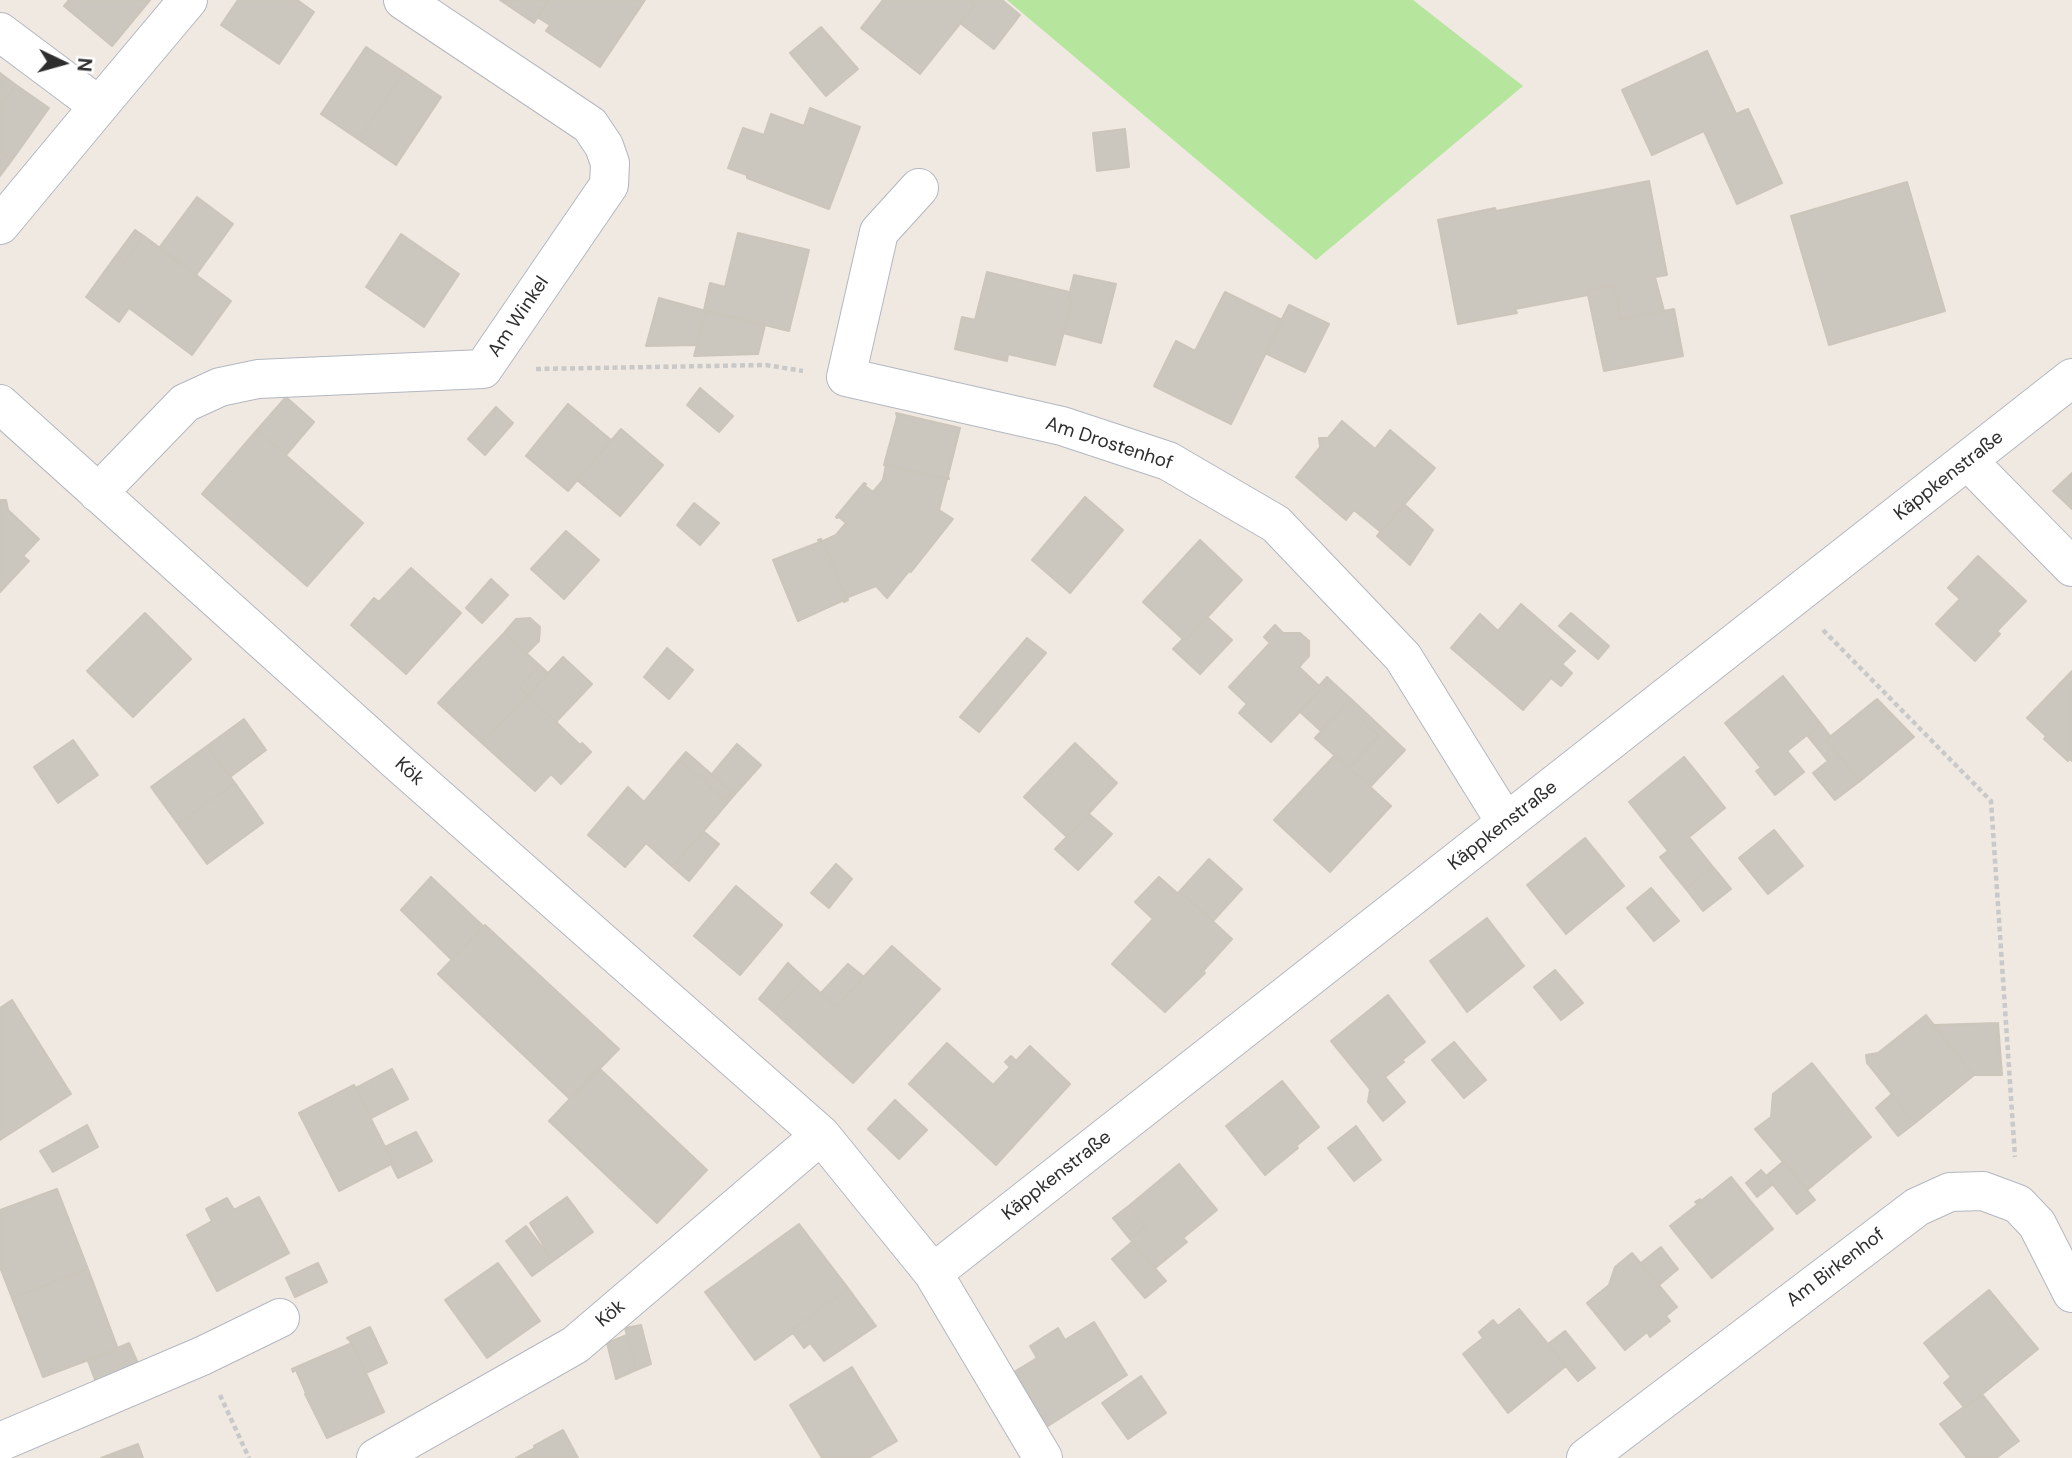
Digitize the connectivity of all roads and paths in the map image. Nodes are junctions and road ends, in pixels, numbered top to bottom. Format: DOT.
graph roads {
  1 [pos="188,0"];
  2 [pos="403,0"];
  3 [pos="0,32"];
  4 [pos="99,106"];
  5 [pos="919,188"];
  6 [pos="0,225"];
  7 [pos="484,369"];
  8 [pos="846,377"];
  9 [pos="2072,378"];
  10 [pos="0,404"];
  11 [pos="1968,461"];
  12 [pos="98,492"];
  13 [pos="2072,567"];
  14 [pos="1791,599"];
  15 [pos="1506,823"];
  16 [pos="821,1135"];
  17 [pos="2018,1204"];
  18 [pos="933,1273"];
  19 [pos="2072,1293"];
  20 [pos="280,1318"];
  21 [pos="202,1356"];
  22 [pos="0,1442"];
  23 [pos="249,1458"];
  24 [pos="376,1458"];
  25 [pos="1044,1458"];
  26 [pos="1586,1458"];
  1 -- 4 [label="street"];
  2 -- 7 [label="street, Am Winkel"];
  3 -- 4 [label="street"];
  4 -- 6 [label="street"];
  5 -- 8 [label="street"];
  7 -- 8 [label="path"];
  7 -- 12 [label="street, Am Winkel"];
  8 -- 15 [label="street, Am Drostenhof"];
  9 -- 11 [label="street, Käppkenstraße"];
  10 -- 12 [label="street, Kök"];
  11 -- 13 [label="street"];
  11 -- 14 [label="street, Käppkenstraße"];
  12 -- 16 [label="street, Kök"];
  14 -- 15 [label="street, Käppkenstraße"];
  14 -- 17 [label="path"];
  15 -- 18 [label="street, Käppkenstraße"];
  16 -- 18 [label="street, Kök"];
  16 -- 24 [label="street, Kök"];
  17 -- 19 [label="street, Am Birkenhof"];
  17 -- 26 [label="street, Am Birkenhof"];
  18 -- 25 [label="street, Kök"];
  20 -- 21 [label="street"];
  21 -- 22 [label="street"];
  21 -- 23 [label="path"];
}
